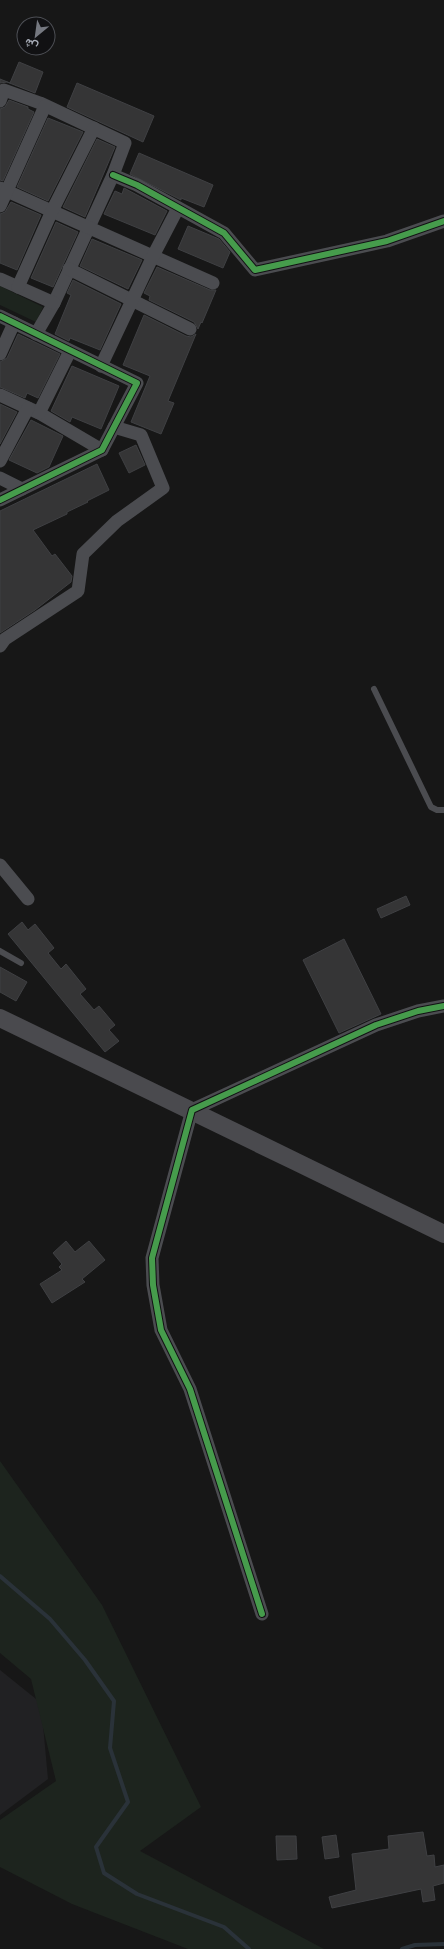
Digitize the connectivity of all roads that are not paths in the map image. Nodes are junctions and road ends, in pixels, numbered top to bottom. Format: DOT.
graph roads {
  1 [pos="0,101"];
  2 [pos="45,106"];
  3 [pos="94,128"];
  4 [pos="113,175"];
  5 [pos="3,189"];
  6 [pos="0,206"];
  7 [pos="178,208"];
  8 [pos="52,211"];
  9 [pos="444,221"];
  10 [pos="88,227"];
  11 [pos="153,256"];
  12 [pos="69,269"];
  13 [pos="0,279"];
  14 [pos="213,283"];
  15 [pos="18,287"];
  16 [pos="133,299"];
  17 [pos="54,303"];
  18 [pos="0,316"];
  19 [pos="14,323"];
  20 [pos="190,329"];
  21 [pos="36,334"];
  22 [pos="70,350"];
  23 [pos="0,354"];
  24 [pos="101,366"];
  25 [pos="0,395"];
  26 [pos="33,410"];
  27 [pos="114,427"];
  28 [pos="102,450"];
  29 [pos="0,461"];
  30 [pos="0,478"];
  31 [pos="22,489"];
  32 [pos="0,500"];
  33 [pos="0,646"];
  34 [pos="374,689"];
  35 [pos="444,810"];
  36 [pos="0,865"];
  37 [pos="28,899"];
  38 [pos="0,951"];
  39 [pos="21,963"];
  40 [pos="444,1006"];
  41 [pos="0,1018"];
  42 [pos="192,1110"];
  43 [pos="444,1234"];
  44 [pos="262,1614"];
  1 -- 2 [label="street"];
  2 -- 3 [label="street"];
  2 -- 5 [label="street"];
  3 -- 4 [label="street"];
  3 -- 8 [label="street"];
  4 -- 7 [label="street"];
  4 -- 10 [label="street"];
  5 -- 6 [label="street"];
  5 -- 8 [label="street"];
  7 -- 9 [label="street"];
  7 -- 11 [label="street"];
  8 -- 10 [label="street"];
  8 -- 15 [label="street"];
  10 -- 11 [label="street"];
  10 -- 12 [label="street"];
  11 -- 14 [label="street"];
  11 -- 16 [label="street"];
  12 -- 16 [label="street"];
  12 -- 17 [label="street"];
  13 -- 15 [label="street"];
  15 -- 17 [label="street"];
  16 -- 20 [label="street"];
  16 -- 24 [label="street"];
  17 -- 21 [label="street"];
  18 -- 19 [label="street"];
  19 -- 21 [label="street"];
  19 -- 23 [label="street"];
  21 -- 22 [label="street"];
  22 -- 24 [label="street"];
  22 -- 26 [label="street"];
  24 -- 27 [label="street"];
  25 -- 26 [label="street"];
  26 -- 28 [label="street"];
  26 -- 29 [label="street"];
  27 -- 28 [label="street"];
  27 -- 33 [label="street"];
  28 -- 31 [label="street"];
  30 -- 31 [label="street"];
  31 -- 32 [label="street"];
  34 -- 35 [label="lane"];
  36 -- 37 [label="street"];
  38 -- 39 [label="lane"];
  40 -- 42 [label="street"];
  41 -- 42 [label="main road"];
  42 -- 43 [label="main road"];
  42 -- 44 [label="street"];
}
